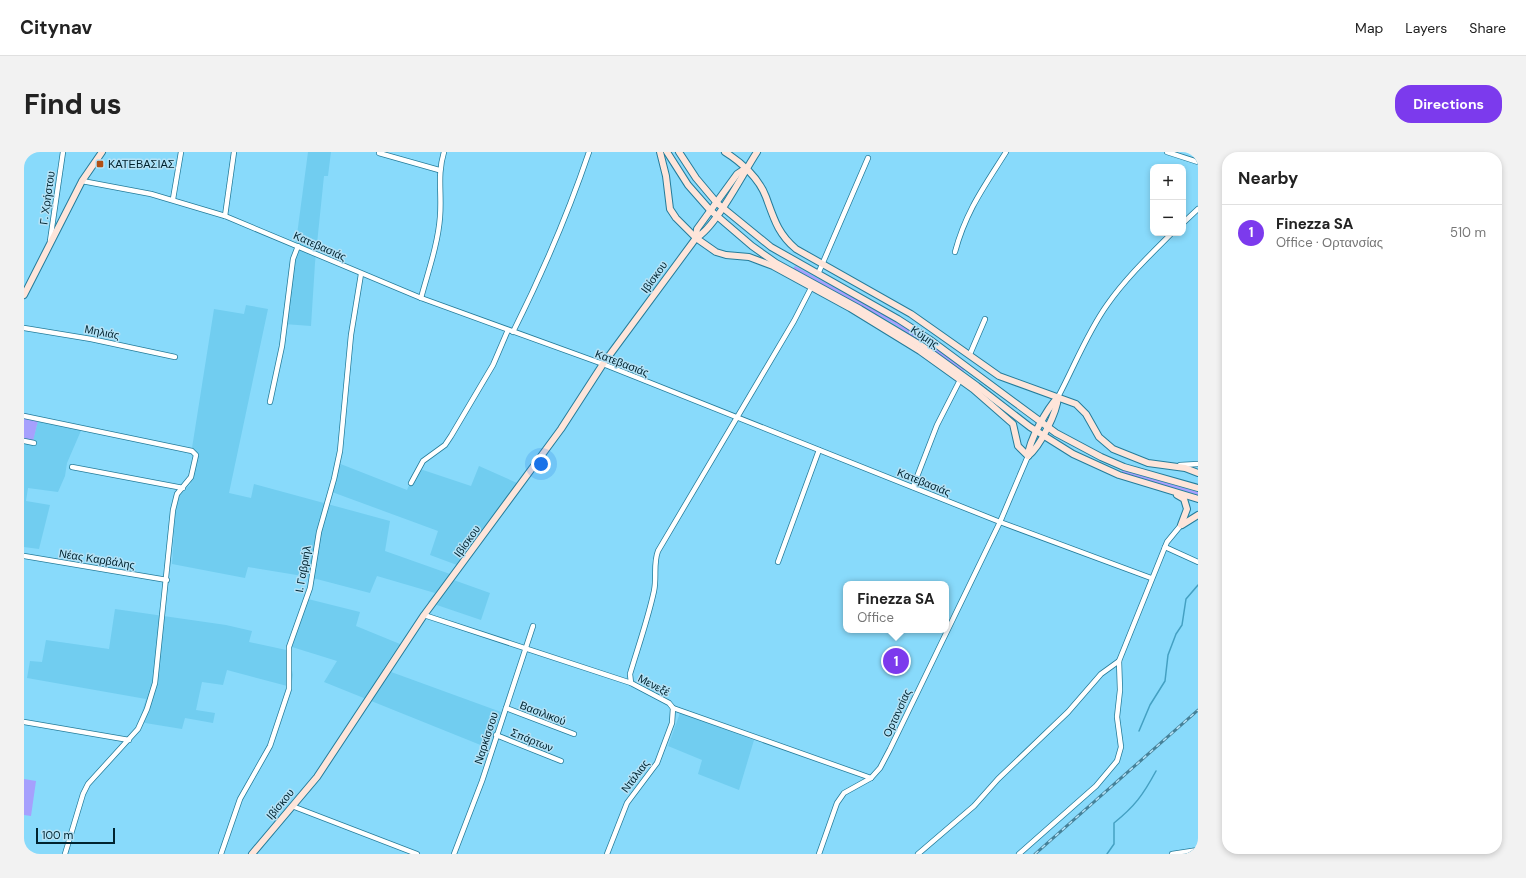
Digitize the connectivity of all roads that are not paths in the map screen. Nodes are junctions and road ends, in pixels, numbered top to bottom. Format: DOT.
graph roads {
  1 [pos="63,152"];
  2 [pos="102,152"];
  3 [pos="181,152"];
  4 [pos="234,152"];
  5 [pos="444,152"];
  6 [pos="589,152"];
  7 [pos="660,152"];
  8 [pos="667,152"];
  9 [pos="679,152"];
  10 [pos="725,152"];
  11 [pos="757,152"];
  12 [pos="1006,152"];
  13 [pos="1167,152"];
  14 [pos="379,153"];
  15 [pos="868,158"];
  16 [pos="1198,162"];
  17 [pos="746,168"];
  18 [pos="439,170"];
  19 [pos="82,181"];
  20 [pos="173,199"];
  21 [pos="717,202"];
  22 [pos="722,207"];
  23 [pos="1198,209"];
  24 [pos="710,210"];
  25 [pos="716,215"];
  26 [pos="225,216"];
  27 [pos="1186,220"];
  28 [pos="1169,236"];
  29 [pos="696,238"];
  30 [pos="49,246"];
  31 [pos="298,246"];
  32 [pos="955,252"];
  33 [pos="822,265"];
  34 [pos="361,274"];
  35 [pos="818,274"];
  36 [pos="811,288"];
  37 [pos="24,295"];
  38 [pos="422,298"];
  39 [pos="985,319"];
  40 [pos="24,328"];
  41 [pos="508,330"];
  42 [pos="513,332"];
  43 [pos="970,354"];
  44 [pos="175,357"];
  45 [pos="603,364"];
  46 [pos="960,380"];
  47 [pos="1058,397"];
  48 [pos="270,402"];
  49 [pos="24,416"];
  50 [pos="736,417"];
  51 [pos="1041,423"];
  52 [pos="1047,427"];
  53 [pos="1037,431"];
  54 [pos="1043,436"];
  55 [pos="24,441"];
  56 [pos="34,443"];
  57 [pos="819,450"];
  58 [pos="1028,456"];
  59 [pos="1198,464"];
  60 [pos="1170,465"];
  61 [pos="72,468"];
  62 [pos="1198,473"];
  63 [pos="411,483"];
  64 [pos="913,487"];
  65 [pos="183,488"];
  66 [pos="1198,488"];
  67 [pos="1168,491"];
  68 [pos="1198,499"];
  69 [pos="1198,514"];
  70 [pos="1000,522"];
  71 [pos="1181,525"];
  72 [pos="1164,547"];
  73 [pos="24,556"];
  74 [pos="778,562"];
  75 [pos="1198,562"];
  76 [pos="1151,578"];
  77 [pos="166,580"];
  78 [pos="424,615"];
  79 [pos="533,626"];
  80 [pos="949,627"];
  81 [pos="946,633"];
  82 [pos="526,650"];
  83 [pos="1119,661"];
  84 [pos="631,684"];
  85 [pos="506,708"];
  86 [pos="673,708"];
  87 [pos="24,722"];
  88 [pos="574,734"];
  89 [pos="496,735"];
  90 [pos="129,740"];
  91 [pos="561,762"];
  92 [pos="872,778"];
  93 [pos="292,806"];
  94 [pos="1198,850"];
  95 [pos="65,854"];
  96 [pos="220,854"];
  97 [pos="252,854"];
  98 [pos="417,854"];
  99 [pos="454,854"];
  100 [pos="607,854"];
  101 [pos="819,854"];
  102 [pos="918,854"];
  103 [pos="1019,854"];
  104 [pos="1172,854"];
  1 -- 30 [label="street, Γ. Χρήστου"];
  2 -- 19 [label="street"];
  3 -- 20 [label="street"];
  4 -- 26 [label="street"];
  5 -- 18 [label="street"];
  6 -- 42 [label="street"];
  7 -- 29 [label="street"];
  8 -- 24 [label="street, Κύμης"];
  9 -- 21 [label="street, Κύμης"];
  10 -- 17 [label="street"];
  11 -- 17 [label="street, Ιβίσκου"];
  12 -- 32 [label="street"];
  13 -- 16 [label="street"];
  14 -- 18 [label="street"];
  15 -- 33 [label="street"];
  17 -- 21 [label="street, Ιβίσκου"];
  17 -- 22 [label="street, Ιβίσκου"];
  17 -- 33 [label="street"];
  18 -- 38 [label="street"];
  19 -- 20 [label="street, Κατεβασιάς"];
  19 -- 30 [label="street"];
  20 -- 26 [label="street, Κατεβασιάς"];
  21 -- 22 [label="street, Κύμης"];
  21 -- 24 [label="street, Ιβίσκου"];
  22 -- 25 [label="street, Ιβίσκου"];
  22 -- 35 [label="street, Κύμης"];
  23 -- 27 [label="street"];
  24 -- 25 [label="street, Κύμης"];
  24 -- 29 [label="street, Ιβίσκου"];
  25 -- 29 [label="street, Ιβίσκου"];
  25 -- 53 [label="street, Κύμης"];
  26 -- 31 [label="street, Κατεβασιάς"];
  28 -- 47 [label="street"];
  29 -- 36 [label="street"];
  29 -- 45 [label="street, Ιβίσκου"];
  30 -- 37 [label="street"];
  31 -- 34 [label="street, Κατεβασιάς"];
  31 -- 48 [label="street"];
  33 -- 35 [label="street"];
  33 -- 43 [label="street"];
  34 -- 38 [label="street, Κατεβασιάς"];
  34 -- 96 [label="street, Ι. Γαβριήλ"];
  35 -- 51 [label="street, Κύμης"];
  36 -- 46 [label="street"];
  36 -- 50 [label="street"];
  38 -- 41 [label="street, Κατεβασιάς"];
  39 -- 43 [label="street"];
  40 -- 44 [label="street, Μηλιάς"];
  41 -- 42 [label="street, Κατεβασιάς"];
  41 -- 63 [label="street"];
  42 -- 45 [label="street, Κατεβασιάς"];
  43 -- 47 [label="street"];
  45 -- 50 [label="street, Κατεβασιάς"];
  45 -- 78 [label="street, Ιβίσκου"];
  46 -- 58 [label="street"];
  46 -- 64 [label="street"];
  47 -- 51 [label="street"];
  47 -- 52 [label="street"];
  47 -- 60 [label="street"];
  49 -- 65 [label="street"];
  50 -- 57 [label="street, Κατεβασιάς"];
  50 -- 84 [label="street"];
  51 -- 52 [label="street, Κύμης"];
  51 -- 53 [label="street"];
  52 -- 54 [label="street"];
  52 -- 66 [label="street, Κύμης"];
  53 -- 54 [label="street, Κύμης"];
  53 -- 58 [label="street"];
  54 -- 58 [label="street"];
  54 -- 67 [label="street, Κύμης"];
  55 -- 56 [label="street"];
  57 -- 64 [label="street, Κατεβασιάς"];
  57 -- 74 [label="street"];
  58 -- 70 [label="street, Ορτανσίας"];
  59 -- 60 [label="street"];
  60 -- 62 [label="street"];
  61 -- 65 [label="street"];
  64 -- 70 [label="street, Κατεβασιάς"];
  65 -- 77 [label="street"];
  67 -- 68 [label="street, Κύμης"];
  67 -- 71 [label="street"];
  69 -- 71 [label="street"];
  70 -- 76 [label="street, Κατεβασιάς"];
  70 -- 80 [label="street, Ορτανσίας"];
  71 -- 72 [label="street"];
  72 -- 75 [label="street"];
  72 -- 76 [label="street"];
  73 -- 77 [label="street, Νέας Καρβάλης"];
  76 -- 83 [label="street"];
  77 -- 90 [label="street"];
  78 -- 82 [label="street, Μενεξέ"];
  78 -- 93 [label="street, Ιβίσκου"];
  79 -- 82 [label="street, Ναρκίσσου"];
  81 -- 92 [label="street, Ορτανσίας"];
  82 -- 84 [label="street, Μενεξέ"];
  82 -- 85 [label="street, Ναρκίσσου"];
  83 -- 102 [label="street"];
  83 -- 103 [label="street"];
  84 -- 86 [label="street, Μενεξέ"];
  85 -- 88 [label="street, Βασιλικού"];
  85 -- 89 [label="street, Ναρκίσσου"];
  86 -- 92 [label="street, Μενεξέ"];
  86 -- 100 [label="street, Ντάλιας"];
  87 -- 90 [label="street"];
  89 -- 91 [label="street, Σπάρτων"];
  89 -- 99 [label="street, Ναρκίσσου"];
  90 -- 95 [label="street"];
  92 -- 101 [label="street, Ορτανσίας"];
  93 -- 97 [label="street, Ιβίσκου"];
  93 -- 98 [label="street"];
  94 -- 104 [label="street"];
}
